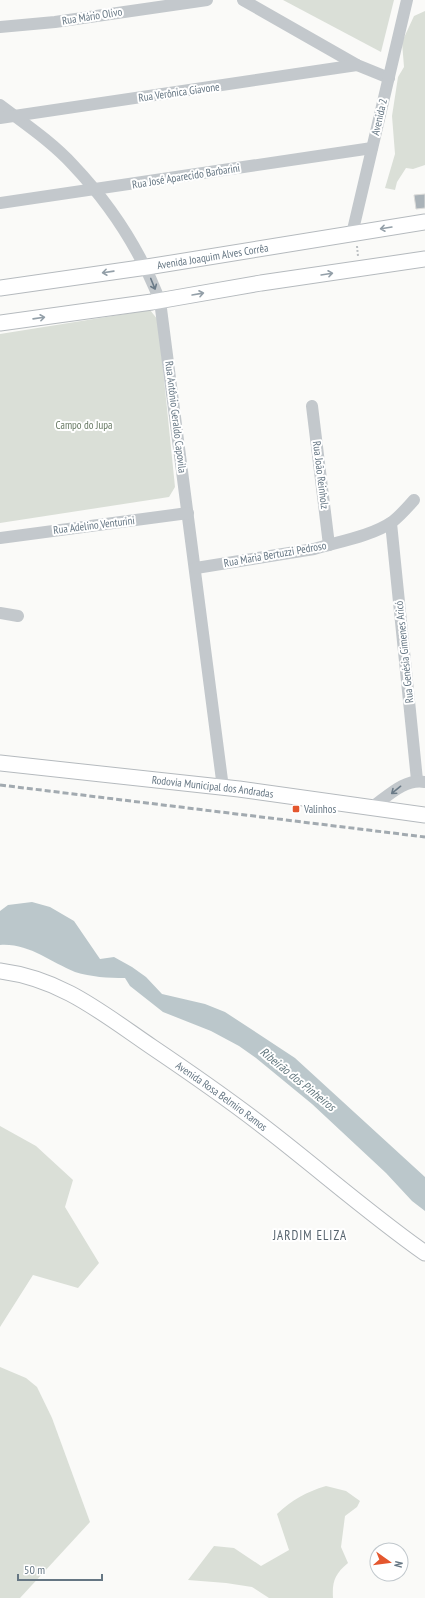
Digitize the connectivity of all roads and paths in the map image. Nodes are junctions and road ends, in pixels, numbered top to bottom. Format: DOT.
graph roads {
  1 [pos="207,0"];
  2 [pos="243,0"];
  3 [pos="407,0"];
  4 [pos="0,20"];
  5 [pos="21,24"];
  6 [pos="0,27"];
  7 [pos="358,65"];
  8 [pos="389,78"];
  9 [pos="0,105"];
  10 [pos="15,116"];
  11 [pos="0,118"];
  12 [pos="372,148"];
  13 [pos="95,190"];
  14 [pos="0,203"];
  15 [pos="425,222"];
  16 [pos="354,234"];
  17 [pos="425,259"];
  18 [pos="147,267"];
  19 [pos="359,268"];
  20 [pos="0,288"];
  21 [pos="160,301"];
  22 [pos="0,323"];
  23 [pos="312,406"];
  24 [pos="414,500"];
  25 [pos="188,513"];
  26 [pos="391,523"];
  27 [pos="0,538"];
  28 [pos="329,545"];
  29 [pos="196,568"];
  30 [pos="0,613"];
  31 [pos="18,616"];
  32 [pos="0,763"];
  33 [pos="421,781"];
  34 [pos="223,788"];
  35 [pos="371,808"];
  36 [pos="425,815"];
  37 [pos="0,971"];
  38 [pos="425,1253"];
  1 -- 5 [label="street, Rua Mário Olivo"];
  2 -- 7 [label="street"];
  3 -- 8 [label="street, Avenida 2"];
  4 -- 5 [label="street"];
  5 -- 6 [label="street, Rua Mário Olivo"];
  7 -- 8 [label="street"];
  7 -- 10 [label="street, Rua Verônica Giavone"];
  8 -- 12 [label="street, Avenida 2"];
  9 -- 10 [label="street, Rua Antônio Geraldo Capovila"];
  10 -- 11 [label="street, Rua Verônica Giavone"];
  10 -- 13 [label="street, Rua Antônio Geraldo Capovila"];
  12 -- 13 [label="street, Rua José Aparecido Barbarini"];
  12 -- 16 [label="street, Avenida 2"];
  13 -- 14 [label="street, Rua José Aparecido Barbarini"];
  13 -- 18 [label="street, Rua Antônio Geraldo Capovila"];
  15 -- 16 [label="main road, Avenida Joaquim Alves Corrêa, one-way"];
  16 -- 18 [label="main road, Avenida Joaquim Alves Corrêa"];
  16 -- 19 [label="path"];
  17 -- 19 [label="main road"];
  18 -- 20 [label="main road, Avenida Joaquim Alves Corrêa, one-way"];
  18 -- 21 [label="street, Rua Antônio Geraldo Capovila, one-way"];
  21 -- 19 [label="main road, one-way"];
  22 -- 21 [label="main road, one-way"];
  21 -- 25 [label="street, Rua Antônio Geraldo Capovila"];
  23 -- 28 [label="street, Rua João Reinholz"];
  24 -- 26 [label="street, Rua Maria Bertuzzi Pedroso"];
  25 -- 27 [label="street, Rua Adelino Venturini"];
  25 -- 29 [label="street, Rua Antônio Geraldo Capovila"];
  26 -- 28 [label="street, Rua Maria Bertuzzi Pedroso"];
  26 -- 33 [label="street, Rua Genésia Gimenes Aricó"];
  28 -- 29 [label="street, Rua Maria Bertuzzi Pedroso"];
  29 -- 34 [label="street, Rua Antônio Geraldo Capovila"];
  30 -- 31 [label="street"];
  32 -- 34 [label="main road, Rodovia Municipal dos Andradas"];
  33 -- 35 [label="street, one-way"];
  34 -- 35 [label="main road, Rodovia Municipal dos Andradas"];
  35 -- 36 [label="main road, Rodovia Municipal dos Andradas"];
  37 -- 38 [label="main road, Avenida Rosa Belmiro Ramos"];
}
